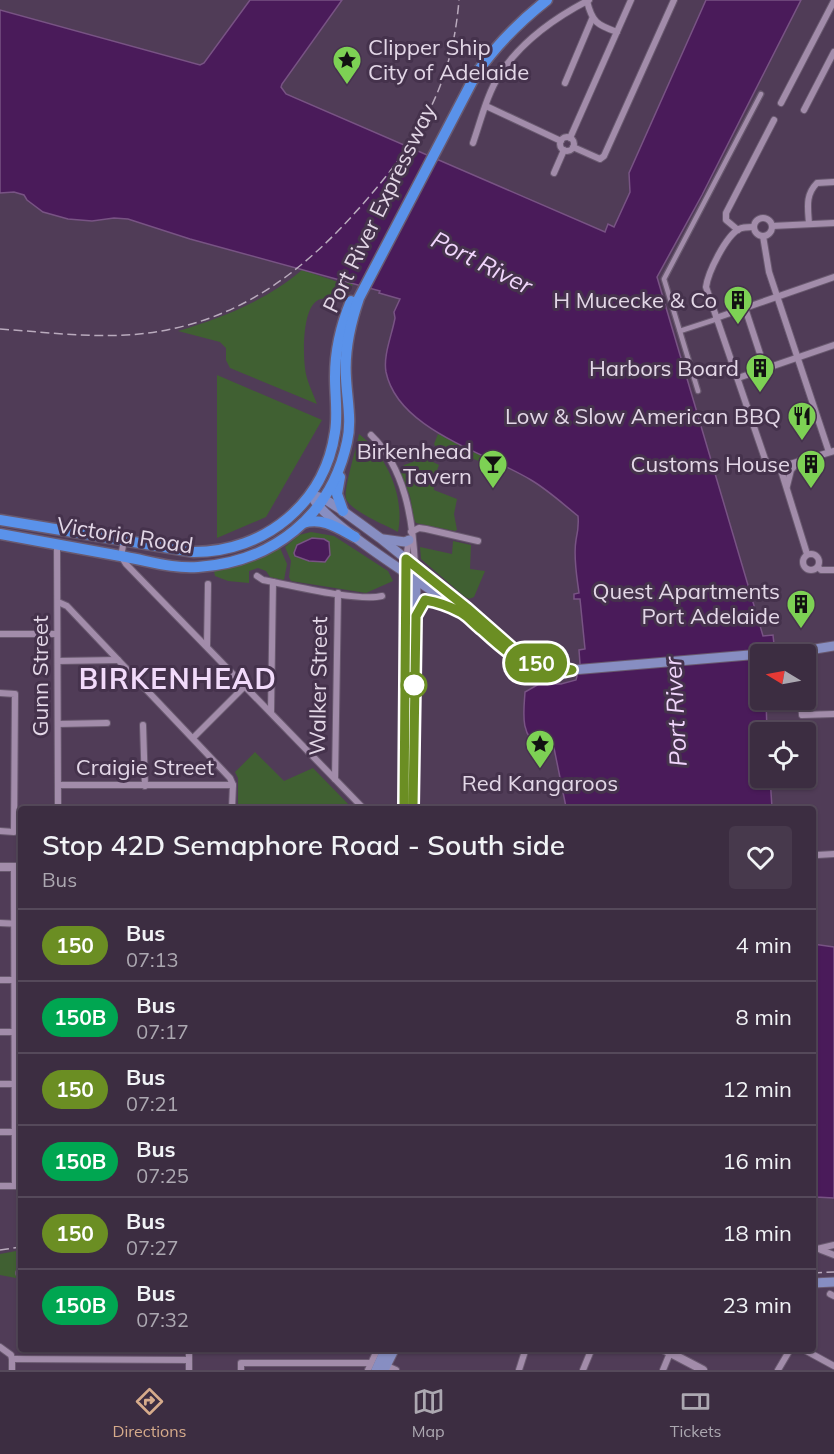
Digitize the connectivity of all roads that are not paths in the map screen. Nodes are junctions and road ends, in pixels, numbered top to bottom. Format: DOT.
graph roads {
  1 [pos="536,0"];
  2 [pos="547,0"];
  3 [pos="631,0"];
  4 [pos="674,0"];
  5 [pos="834,0"];
  6 [pos="588,1"];
  7 [pos="592,19"];
  8 [pos="617,32"];
  9 [pos="834,52"];
  10 [pos="565,83"];
  11 [pos="760,94"];
  12 [pos="458,100"];
  13 [pos="781,103"];
  14 [pos="486,106"];
  15 [pos="804,110"];
  16 [pos="774,120"];
  17 [pos="570,138"];
  18 [pos="561,141"];
  19 [pos="472,143"];
  20 [pos="573,147"];
  21 [pos="564,150"];
  22 [pos="554,173"];
  23 [pos="834,182"];
  24 [pos="834,223"];
  25 [pos="809,224"];
  26 [pos="772,226"];
  27 [pos="753,227"];
  28 [pos="738,230"];
  29 [pos="762,236"];
  30 [pos="834,277"];
  31 [pos="777,297"];
  32 [pos="745,308"];
  33 [pos="717,319"];
  34 [pos="348,321"];
  35 [pos="681,331"];
  36 [pos="834,345"];
  37 [pos="798,357"];
  38 [pos="765,369"];
  39 [pos="738,378"];
  40 [pos="698,391"];
  41 [pos="350,424"];
  42 [pos="371,435"];
  43 [pos="832,451"];
  44 [pos="800,461"];
  45 [pos="780,466"];
  46 [pos="786,489"];
  47 [pos="311,495"];
  48 [pos="323,499"];
  49 [pos="343,511"];
  50 [pos="0,520"];
  51 [pos="303,523"];
  52 [pos="0,534"];
  53 [pos="410,536"];
  54 [pos="355,537"];
  55 [pos="380,538"];
  56 [pos="124,541"];
  57 [pos="478,541"];
  58 [pos="57,544"];
  59 [pos="807,554"];
  60 [pos="121,556"];
  61 [pos="406,559"];
  62 [pos="415,566"];
  63 [pos="818,567"];
  64 [pos="834,570"];
  65 [pos="406,574"];
  66 [pos="257,576"];
  67 [pos="416,581"];
  68 [pos="273,582"];
  69 [pos="208,584"];
  70 [pos="338,593"];
  71 [pos="382,596"];
  72 [pos="58,602"];
  73 [pos="462,613"];
  74 [pos="416,616"];
  75 [pos="0,634"];
  76 [pos="57,634"];
  77 [pos="207,646"];
  78 [pos="834,646"];
  79 [pos="816,649"];
  80 [pos="816,652"];
  81 [pos="834,652"];
  82 [pos="750,654"];
  83 [pos="118,660"];
  84 [pos="57,661"];
  85 [pos="572,670"];
  86 [pos="245,686"];
  87 [pos="0,693"];
  88 [pos="802,710"];
  89 [pos="271,712"];
  90 [pos="834,714"];
  91 [pos="107,723"];
  92 [pos="58,724"];
  93 [pos="143,725"];
  94 [pos="193,738"];
  95 [pos="335,780"];
  96 [pos="58,785"];
  97 [pos="233,785"];
  98 [pos="145,786"];
  99 [pos="58,806"];
  100 [pos="232,806"];
  101 [pos="361,806"];
  102 [pos="404,806"];
  103 [pos="414,806"];
  104 [pos="0,831"];
  105 [pos="834,854"];
  106 [pos="817,855"];
  107 [pos="0,867"];
  108 [pos="17,867"];
  109 [pos="0,923"];
  110 [pos="18,924"];
  111 [pos="0,980"];
  112 [pos="18,980"];
  113 [pos="0,1032"];
  114 [pos="18,1032"];
  115 [pos="0,1084"];
  116 [pos="18,1084"];
  117 [pos="0,1132"];
  118 [pos="18,1132"];
  119 [pos="0,1186"];
  120 [pos="18,1186"];
  121 [pos="834,1245"];
  122 [pos="816,1250"];
  123 [pos="816,1250"];
  124 [pos="834,1255"];
  125 [pos="834,1282"];
  126 [pos="816,1283"];
  127 [pos="0,1347"];
  128 [pos="189,1352"];
  129 [pos="377,1352"];
  130 [pos="383,1352"];
  131 [pos="394,1352"];
  132 [pos="525,1352"];
  133 [pos="590,1352"];
  134 [pos="789,1352"];
  135 [pos="808,1352"];
  136 [pos="670,1353"];
  137 [pos="12,1359"];
  138 [pos="189,1360"];
  139 [pos="241,1366"];
  140 [pos="834,1366"];
  141 [pos="371,1368"];
  142 [pos="389,1369"];
  143 [pos="12,1370"];
  144 [pos="189,1370"];
  145 [pos="519,1370"];
  146 [pos="583,1370"];
  147 [pos="663,1370"];
  148 [pos="703,1370"];
  149 [pos="778,1370"];
  1 -- 12 [label="highway, Port River Expressway"];
  2 -- 12 [label="highway, Port River Expressway"];
  3 -- 8 [label="street"];
  4 -- 20 [label="street"];
  5 -- 13 [label="street"];
  6 -- 7 [label="street"];
  6 -- 14 [label="street"];
  7 -- 8 [label="street"];
  7 -- 10 [label="street"];
  8 -- 17 [label="street"];
  9 -- 15 [label="street"];
  11 -- 35 [label="street"];
  12 -- 34 [label="highway, Port River Expressway"];
  14 -- 18 [label="street"];
  14 -- 19 [label="street"];
  16 -- 28 [label="street"];
  17 -- 18 [label="street"];
  17 -- 20 [label="street"];
  18 -- 21 [label="street"];
  20 -- 21 [label="street"];
  21 -- 22 [label="street"];
  23 -- 25 [label="street"];
  24 -- 25 [label="street"];
  25 -- 26 [label="street"];
  26 -- 27 [label="street"];
  26 -- 29 [label="street"];
  27 -- 28 [label="street"];
  27 -- 29 [label="street"];
  28 -- 33 [label="street"];
  29 -- 31 [label="street"];
  30 -- 31 [label="street"];
  31 -- 32 [label="street"];
  31 -- 37 [label="street"];
  32 -- 33 [label="street"];
  32 -- 38 [label="street"];
  33 -- 35 [label="street"];
  33 -- 39 [label="street"];
  34 -- 41 [label="highway, Port River Expressway"];
  34 -- 47 [label="highway, Port River Expressway"];
  35 -- 40 [label="street"];
  36 -- 37 [label="street"];
  37 -- 38 [label="street"];
  37 -- 43 [label="street"];
  38 -- 39 [label="street"];
  39 -- 45 [label="street"];
  41 -- 48 [label="highway, Port River Expressway"];
  41 -- 49 [label="highway"];
  42 -- 53 [label="street"];
  43 -- 44 [label="street"];
  44 -- 45 [label="street"];
  44 -- 46 [label="street"];
  45 -- 46 [label="street"];
  46 -- 59 [label="street"];
  47 -- 48 [label="main road"];
  47 -- 56 [label="highway, Victoria Road"];
  48 -- 49 [label="main road"];
  48 -- 51 [label="highway, Victoria Road"];
  48 -- 54 [label="main road"];
  49 -- 55 [label="main road"];
  50 -- 56 [label="highway, Victoria Road"];
  51 -- 54 [label="highway"];
  51 -- 60 [label="highway, Victoria Road"];
  52 -- 58 [label="highway, Victoria Road"];
  53 -- 55 [label="main road"];
  53 -- 57 [label="street"];
  53 -- 61 [label="street"];
  53 -- 62 [label="street"];
  54 -- 65 [label="main road"];
  55 -- 61 [label="main road"];
  56 -- 60 [label="street"];
  58 -- 60 [label="highway, Victoria Road"];
  58 -- 72 [label="street, Gunn Street"];
  59 -- 63 [label="street"];
  59 -- 63 [label="street"];
  60 -- 77 [label="street"];
  61 -- 62 [label="main road"];
  61 -- 65 [label="main road"];
  62 -- 67 [label="main road"];
  62 -- 85 [label="main road"];
  63 -- 64 [label="street"];
  65 -- 67 [label="main road"];
  65 -- 102 [label="main road"];
  66 -- 68 [label="street"];
  67 -- 73 [label="main road"];
  67 -- 74 [label="main road"];
  68 -- 70 [label="street"];
  68 -- 89 [label="street"];
  69 -- 77 [label="street"];
  70 -- 71 [label="street"];
  70 -- 95 [label="street, Walker Street"];
  72 -- 76 [label="street, Gunn Street"];
  72 -- 83 [label="street"];
  73 -- 74 [label="main road"];
  73 -- 85 [label="main road"];
  74 -- 103 [label="main road"];
  75 -- 76 [label="street"];
  76 -- 84 [label="street, Gunn Street"];
  77 -- 86 [label="street"];
  78 -- 79 [label="main road"];
  80 -- 81 [label="main road"];
  82 -- 85 [label="main road"];
  83 -- 84 [label="street"];
  83 -- 94 [label="street"];
  84 -- 92 [label="street, Gunn Street"];
  86 -- 89 [label="street"];
  86 -- 94 [label="street"];
  87 -- 104 [label="street"];
  88 -- 90 [label="street"];
  89 -- 95 [label="street"];
  91 -- 92 [label="street"];
  92 -- 96 [label="street, Gunn Street"];
  93 -- 98 [label="street"];
  94 -- 97 [label="street"];
  95 -- 101 [label="street"];
  96 -- 98 [label="street, Craigie Street"];
  96 -- 99 [label="street, Gunn Street"];
  97 -- 98 [label="street, Craigie Street"];
  97 -- 100 [label="street"];
  105 -- 106 [label="street"];
  107 -- 108 [label="street"];
  108 -- 110 [label="street"];
  109 -- 110 [label="street"];
  110 -- 112 [label="street"];
  111 -- 112 [label="street"];
  112 -- 114 [label="street"];
  113 -- 114 [label="street"];
  114 -- 116 [label="street"];
  115 -- 116 [label="street"];
  116 -- 118 [label="street"];
  117 -- 118 [label="street"];
  118 -- 120 [label="street"];
  119 -- 120 [label="street"];
  121 -- 122 [label="street"];
  123 -- 124 [label="street"];
  125 -- 126 [label="main road"];
  127 -- 137 [label="street"];
  128 -- 138 [label="street"];
  129 -- 141 [label="street"];
  130 -- 141 [label="main road"];
  131 -- 142 [label="main road"];
  132 -- 145 [label="street"];
  133 -- 146 [label="street"];
  134 -- 149 [label="street"];
  135 -- 140 [label="street"];
  136 -- 147 [label="street"];
  136 -- 148 [label="street"];
  137 -- 138 [label="street"];
  137 -- 143 [label="street"];
  138 -- 144 [label="street"];
  139 -- 141 [label="street"];
}
